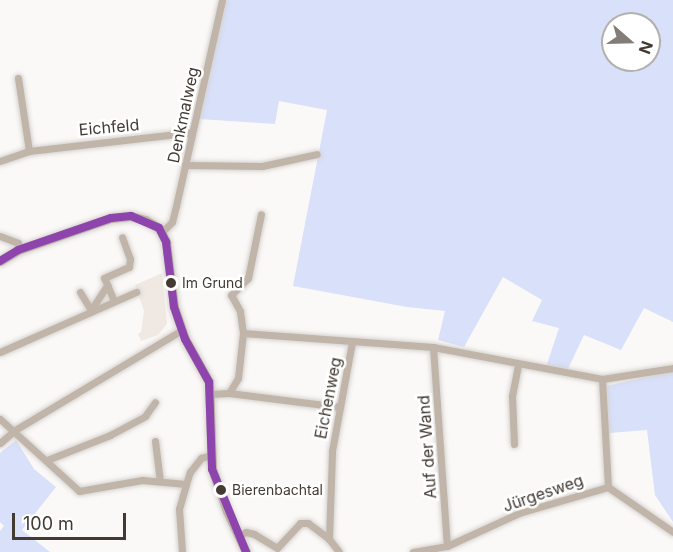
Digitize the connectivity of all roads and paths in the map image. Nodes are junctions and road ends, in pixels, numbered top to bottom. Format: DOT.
graph roads {
  1 [pos="222,0"];
  2 [pos="18,78"];
  3 [pos="192,132"];
  4 [pos="30,151"];
  5 [pos="317,154"];
  6 [pos="0,161"];
  7 [pos="185,165"];
  8 [pos="261,214"];
  9 [pos="162,232"];
  10 [pos="0,236"];
  11 [pos="122,237"];
  12 [pos="21,249"];
  13 [pos="0,261"];
  14 [pos="107,285"];
  15 [pos="80,292"];
  16 [pos="136,292"];
  17 [pos="114,301"];
  18 [pos="90,310"];
  19 [pos="182,330"];
  20 [pos="243,333"];
  21 [pos="352,342"];
  22 [pos="433,347"];
  23 [pos="0,352"];
  24 [pos="518,365"];
  25 [pos="673,368"];
  26 [pos="602,379"];
  27 [pos="229,393"];
  28 [pos="211,394"];
  29 [pos="155,402"];
  30 [pos="340,407"];
  31 [pos="0,419"];
  32 [pos="15,430"];
  33 [pos="155,441"];
  34 [pos="0,444"];
  35 [pos="514,444"];
  36 [pos="211,455"];
  37 [pos="47,460"];
  38 [pos="160,480"];
  39 [pos="186,484"];
  40 [pos="608,487"];
  41 [pos="673,532"];
  42 [pos="238,536"];
  43 [pos="329,539"];
  44 [pos="447,546"];
  45 [pos="182,552"];
  46 [pos="246,552"];
  47 [pos="339,552"];
  48 [pos="413,552"];
  1 -- 3 [label="street, Denkmalweg"];
  2 -- 4 [label="street"];
  3 -- 4 [label="street, Eichfeld"];
  3 -- 7 [label="street, Denkmalweg"];
  4 -- 6 [label="street, Eichfeld"];
  5 -- 7 [label="street"];
  7 -- 9 [label="street, Denkmalweg"];
  8 -- 20 [label="street"];
  9 -- 12 [label="main road"];
  9 -- 19 [label="main road"];
  10 -- 12 [label="street"];
  11 -- 14 [label="street"];
  12 -- 13 [label="main road"];
  14 -- 17 [label="street"];
  14 -- 18 [label="street"];
  15 -- 18 [label="street"];
  16 -- 17 [label="street"];
  17 -- 18 [label="street"];
  18 -- 23 [label="street"];
  19 -- 28 [label="main road"];
  19 -- 32 [label="street"];
  20 -- 21 [label="street"];
  20 -- 27 [label="street"];
  21 -- 22 [label="street, Eichenweg"];
  21 -- 30 [label="street, Eichenweg"];
  22 -- 24 [label="street, Eichenweg"];
  22 -- 44 [label="street, Auf der Wand"];
  24 -- 26 [label="street, Eichenweg"];
  24 -- 35 [label="street"];
  25 -- 26 [label="street, Eichenweg"];
  26 -- 40 [label="street"];
  27 -- 28 [label="street"];
  27 -- 30 [label="street"];
  28 -- 36 [label="main road"];
  29 -- 37 [label="street"];
  30 -- 43 [label="street, Eichenweg"];
  31 -- 32 [label="street"];
  32 -- 34 [label="street"];
  32 -- 37 [label="street"];
  33 -- 38 [label="street"];
  36 -- 39 [label="street"];
  36 -- 42 [label="main road"];
  37 -- 38 [label="street"];
  38 -- 39 [label="street"];
  39 -- 45 [label="street"];
  40 -- 41 [label="street, Jürgesweg"];
  40 -- 44 [label="street, Jürgesweg"];
  42 -- 43 [label="street"];
  42 -- 46 [label="main road"];
  43 -- 47 [label="street"];
  44 -- 48 [label="street, Jürgesweg"];
}
